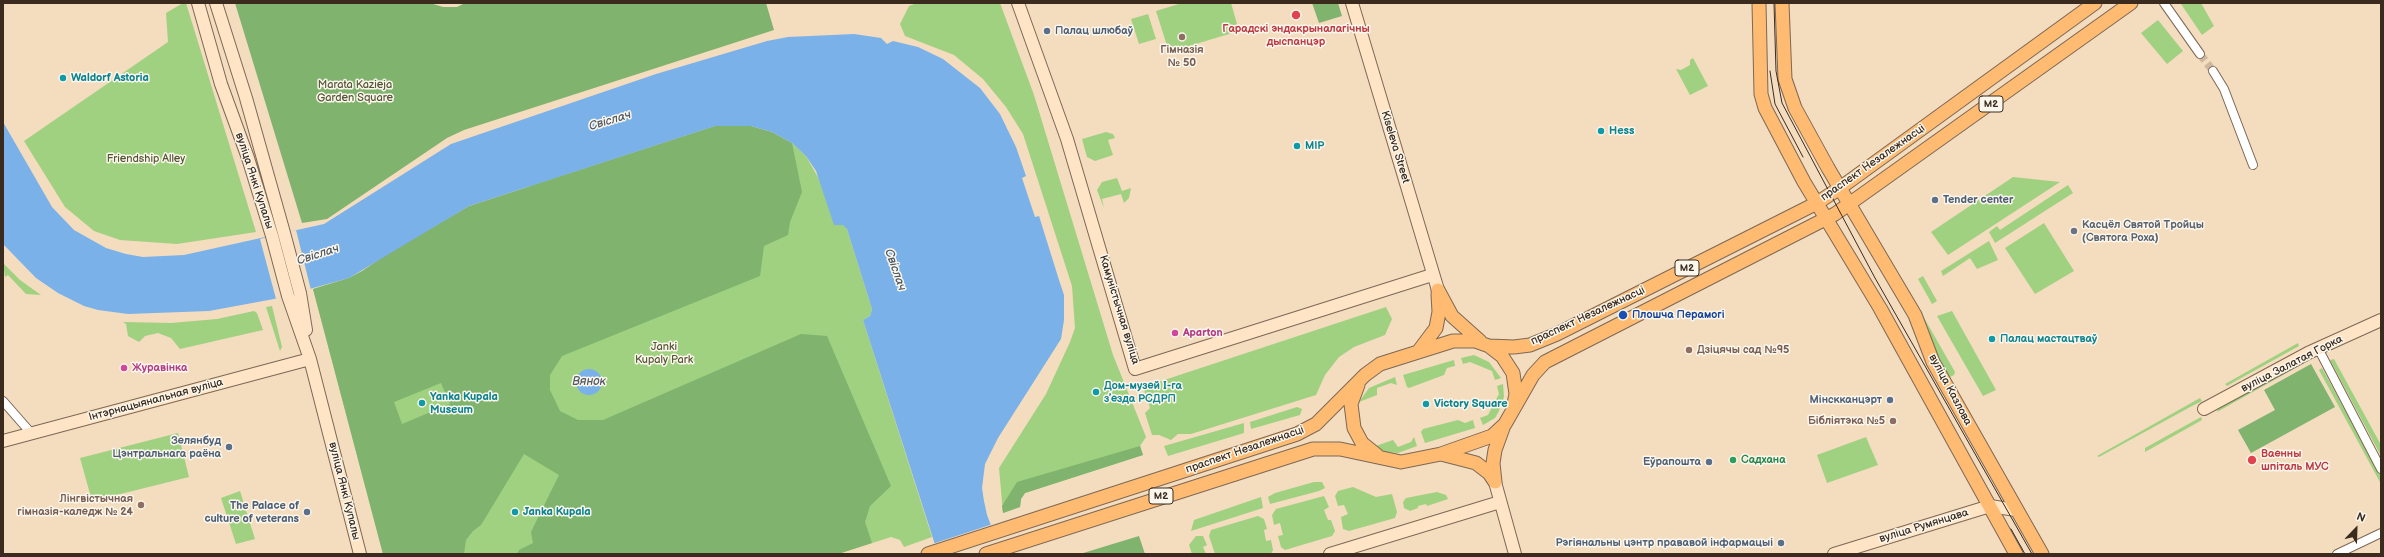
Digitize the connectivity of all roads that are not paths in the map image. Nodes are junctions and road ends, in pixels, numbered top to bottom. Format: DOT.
graph roads {
  1 [pos="198,3"];
  2 [pos="216,3"];
  3 [pos="1018,3"];
  4 [pos="1352,3"];
  5 [pos="1759,3"];
  6 [pos="1782,3"];
  7 [pos="2095,3"];
  8 [pos="2131,3"];
  9 [pos="2164,3"];
  10 [pos="2200,54"];
  11 [pos="2213,71"];
  12 [pos="2253,164"];
  13 [pos="1840,188"];
  14 [pos="1816,203"];
  15 [pos="1851,204"];
  16 [pos="1827,218"];
  17 [pos="278,234"];
  18 [pos="1432,275"];
  19 [pos="1438,290"];
  20 [pos="2381,320"];
  21 [pos="1486,345"];
  22 [pos="2318,348"];
  23 [pos="1418,352"];
  24 [pos="310,359"];
  25 [pos="1360,381"];
  26 [pos="3,401"];
  27 [pos="2204,409"];
  28 [pos="1513,410"];
  29 [pos="1505,424"];
  30 [pos="30,433"];
  31 [pos="3,441"];
  32 [pos="1441,454"];
  33 [pos="1382,458"];
  34 [pos="2381,469"];
  35 [pos="1495,482"];
  36 [pos="1500,502"];
  37 [pos="1990,506"];
  38 [pos="2016,510"];
  39 [pos="2381,533"];
  40 [pos="360,554"];
  41 [pos="928,554"];
  42 [pos="986,554"];
  43 [pos="1330,554"];
  44 [pos="1514,554"];
  45 [pos="1834,554"];
  46 [pos="2016,554"];
  47 [pos="2042,554"];
  48 [pos="2337,554"];
  1 -- 17 [label="street, вуліца Янкі Купалы"];
  2 -- 17 [label="street, вуліца Янкі Купалы"];
  3 -- 18 [label="street, Камуністычная вуліца"];
  4 -- 18 [label="street, Kiseleva Street"];
  5 -- 14 [label="main road, вуліца Казлова"];
  6 -- 13 [label="main road, вуліца Казлова"];
  7 -- 13 [label="main road, праспект Незалежнасці / М2"];
  8 -- 15 [label="main road, праспект Незалежнасці / М2"];
  9 -- 10 [label="street"];
  11 -- 12 [label="street"];
  13 -- 14 [label="main road, праспект Незалежнасці / М2"];
  13 -- 15 [label="main road, вуліца Казлова"];
  14 -- 16 [label="main road, вуліца Казлова"];
  14 -- 21 [label="main road, праспект Незалежнасці / М2"];
  15 -- 16 [label="main road, праспект Незалежнасці / М2"];
  15 -- 38 [label="main road, вуліца Казлова"];
  16 -- 28 [label="main road, праспект Незалежнасці / М2"];
  16 -- 37 [label="main road, вуліца Казлова"];
  17 -- 24 [label="street, вуліца Янкі Купалы"];
  17 -- 24 [label="street, вуліца Янкі Купалы"];
  18 -- 19 [label="street, Kiseleva Street"];
  19 -- 21 [label="main road"];
  19 -- 23 [label="main road"];
  20 -- 22 [label="street, вуліца Залатая Горка"];
  21 -- 23 [label="main road, праспект Незалежнасці / М2"];
  21 -- 28 [label="main road, М2"];
  22 -- 27 [label="street, вуліца Залатая Горка"];
  22 -- 34 [label="street"];
  23 -- 25 [label="main road, праспект Незалежнасці / М2"];
  24 -- 30 [label="street, Інтэрнацыянальная вуліца"];
  24 -- 40 [label="street, вуліца Янкі Купалы"];
  25 -- 33 [label="main road, М2"];
  25 -- 41 [label="main road, праспект Незалежнасці / М2"];
  26 -- 30 [label="street"];
  28 -- 29 [label="main road, праспект Незалежнасці / М2"];
  29 -- 32 [label="main road, праспект Незалежнасці / М2"];
  29 -- 35 [label="main road"];
  30 -- 31 [label="street, Інтэрнацыянальная вуліца"];
  32 -- 33 [label="main road, праспект Незалежнасці / М2"];
  32 -- 35 [label="main road"];
  33 -- 42 [label="main road, праспект Незалежнасці / М2"];
  35 -- 36 [label="street"];
  36 -- 43 [label="street"];
  36 -- 44 [label="street"];
  37 -- 38 [label="street"];
  37 -- 45 [label="street, вуліца Румянцава"];
  37 -- 46 [label="main road, вуліца Казлова"];
  38 -- 47 [label="main road, вуліца Казлова"];
  39 -- 48 [label="street"];
}
